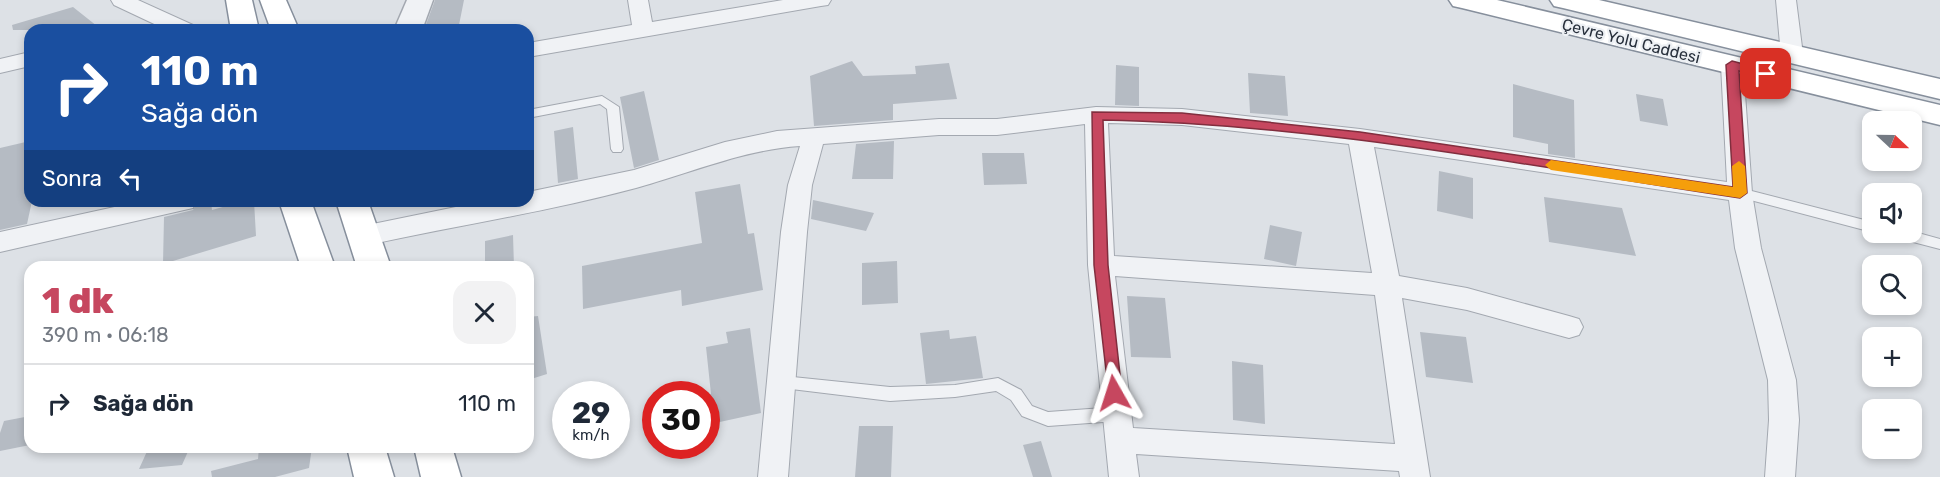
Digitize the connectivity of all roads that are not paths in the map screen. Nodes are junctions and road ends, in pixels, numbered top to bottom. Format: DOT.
graph roads {
  1 [pos="121,0"];
  2 [pos="239,0"];
  3 [pos="273,0"];
  4 [pos="420,0"];
  5 [pos="638,0"];
  6 [pos="821,0"];
  7 [pos="1462,0"];
  8 [pos="1563,0"];
  9 [pos="1786,0"];
  10 [pos="164,24"];
  11 [pos="244,24"];
  12 [pos="283,24"];
  13 [pos="410,24"];
  14 [pos="643,31"];
  15 [pos="534,49"];
  16 [pos="1792,55"];
  17 [pos="24,60"];
  18 [pos="1732,65"];
  19 [pos="0,66"];
  20 [pos="1940,89"];
  21 [pos="534,113"];
  22 [pos="1096,115"];
  23 [pos="1940,115"];
  24 [pos="812,136"];
  25 [pos="1360,137"];
  26 [pos="617,149"];
  27 [pos="1740,193"];
  28 [pos="534,200"];
  29 [pos="157,207"];
  30 [pos="297,207"];
  31 [pos="354,207"];
  32 [pos="501,207"];
  33 [pos="1862,224"];
  34 [pos="363,236"];
  35 [pos="1922,239"];
  36 [pos="0,242"];
  37 [pos="1940,244"];
  38 [pos="316,261"];
  39 [pos="372,261"];
  40 [pos="1101,265"];
  41 [pos="1387,285"];
  42 [pos="1569,327"];
  43 [pos="783,382"];
  44 [pos="1118,427"];
  45 [pos="368,453"];
  46 [pos="435,453"];
  47 [pos="1414,468"];
  48 [pos="374,477"];
  49 [pos="441,477"];
  50 [pos="773,477"];
  51 [pos="1124,477"];
  52 [pos="1780,477"];
  1 -- 10 [label="street"];
  2 -- 11 [label="highway"];
  3 -- 12 [label="highway"];
  4 -- 13 [label="street"];
  5 -- 14 [label="street"];
  6 -- 14 [label="street"];
  7 -- 18 [label="highway, Çevre Yolu Caddesi"];
  8 -- 16 [label="highway, Çevre Yolu Caddesi"];
  9 -- 16 [label="street"];
  14 -- 15 [label="street"];
  16 -- 20 [label="highway, Çevre Yolu Caddesi"];
  17 -- 19 [label="street"];
  18 -- 23 [label="highway, Çevre Yolu Caddesi"];
  18 -- 27 [label="street"];
  21 -- 26 [label="lane"];
  22 -- 24 [label="street"];
  22 -- 25 [label="street"];
  22 -- 40 [label="street"];
  24 -- 28 [label="street"];
  24 -- 43 [label="street"];
  25 -- 27 [label="street"];
  25 -- 41 [label="street"];
  27 -- 33 [label="lane"];
  27 -- 52 [label="street"];
  29 -- 36 [label="street"];
  30 -- 38 [label="highway"];
  31 -- 34 [label="highway"];
  32 -- 34 [label="street"];
  34 -- 39 [label="highway"];
  35 -- 37 [label="lane"];
  40 -- 41 [label="street"];
  40 -- 44 [label="street"];
  41 -- 42 [label="street"];
  41 -- 47 [label="street"];
  43 -- 44 [label="lane"];
  43 -- 50 [label="street"];
  44 -- 47 [label="street"];
  44 -- 51 [label="street"];
  45 -- 48 [label="highway"];
  46 -- 49 [label="highway"];
}
